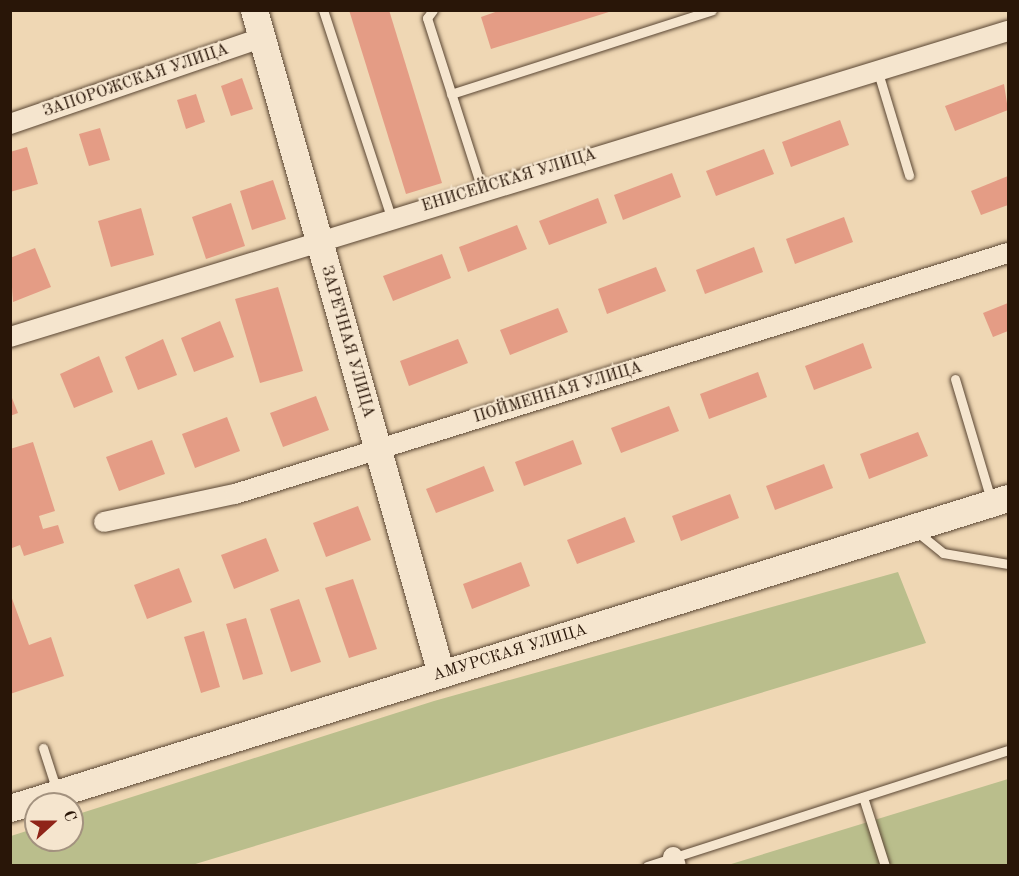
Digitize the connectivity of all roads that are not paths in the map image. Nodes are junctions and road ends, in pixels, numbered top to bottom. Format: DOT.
graph roads {
  1 [pos="254,10"];
  2 [pos="323,10"];
  3 [pos="712,10"];
  4 [pos="428,13"];
  5 [pos="1008,31"];
  6 [pos="261,38"];
  7 [pos="877,69"];
  8 [pos="451,94"];
  9 [pos="10,124"];
  10 [pos="909,175"];
  11 [pos="482,189"];
  12 [pos="391,217"];
  13 [pos="318,240"];
  14 [pos="1008,253"];
  15 [pos="10,336"];
  16 [pos="955,379"];
  17 [pos="378,450"];
  18 [pos="1000,501"];
  19 [pos="104,522"];
  20 [pos="915,529"];
  21 [pos="1008,564"];
  22 [pos="441,674"];
  23 [pos="43,748"];
  24 [pos="1008,750"];
  25 [pos="57,792"];
  26 [pos="64,792"];
  27 [pos="863,797"];
  28 [pos="675,861"];
  29 [pos="647,866"];
  30 [pos="885,866"];
  1 -- 6 [label="street, ЗАРЕЧНАЯ УЛИЦА"];
  2 -- 12 [label="lane"];
  3 -- 8 [label="lane"];
  4 -- 8 [label="lane"];
  5 -- 7 [label="street, ЕНИСЕЙСКАЯ УЛИЦА"];
  6 -- 9 [label="street, ЗАПОРОЖСКАЯ УЛИЦА"];
  6 -- 13 [label="street, ЗАРЕЧНАЯ УЛИЦА"];
  7 -- 10 [label="lane"];
  7 -- 11 [label="street, ЕНИСЕЙСКАЯ УЛИЦА"];
  8 -- 11 [label="lane"];
  11 -- 12 [label="street, ЕНИСЕЙСКАЯ УЛИЦА"];
  12 -- 13 [label="street, ЕНИСЕЙСКАЯ УЛИЦА"];
  13 -- 15 [label="street, ЕНИСЕЙСКАЯ УЛИЦА"];
  13 -- 17 [label="street, ЗАРЕЧНАЯ УЛИЦА"];
  14 -- 17 [label="street, ПОЙМЕННАЯ УЛИЦА"];
  16 -- 18 [label="lane"];
  17 -- 19 [label="street, ПОЙМЕННАЯ УЛИЦА"];
  17 -- 22 [label="street, ЗАРЕЧНАЯ УЛИЦА"];
  18 -- 20 [label="street, АМУРСКАЯ УЛИЦА"];
  20 -- 21 [label="lane"];
  20 -- 22 [label="street, АМУРСКАЯ УЛИЦА"];
  22 -- 26 [label="street, АМУРСКАЯ УЛИЦА"];
  23 -- 25 [label="lane"];
  24 -- 27 [label="lane"];
  27 -- 28 [label="lane"];
  27 -- 30 [label="lane"];
  28 -- 29 [label="lane"];
}
